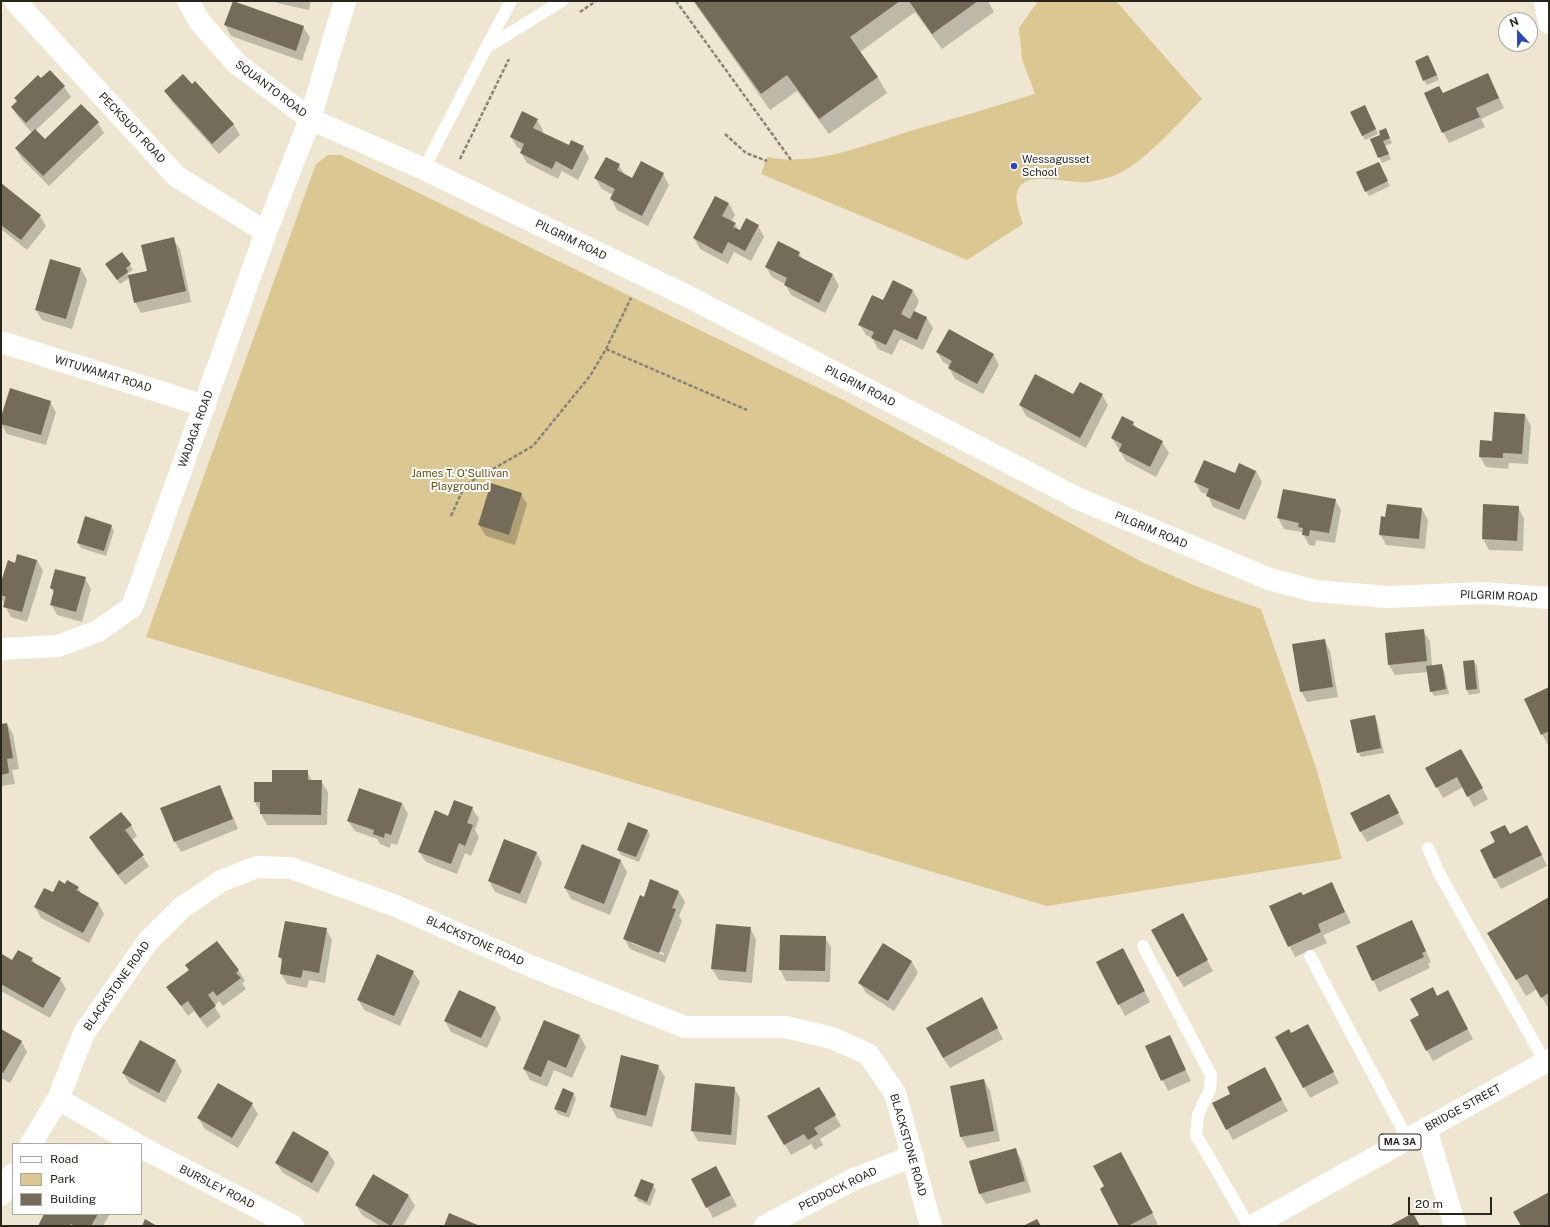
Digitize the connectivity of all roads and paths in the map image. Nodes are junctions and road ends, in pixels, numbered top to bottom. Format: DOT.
graph roads {
  1 [pos="15,1"];
  2 [pos="188,1"];
  3 [pos="345,1"];
  4 [pos="511,1"];
  5 [pos="562,1"];
  6 [pos="596,1"];
  7 [pos="676,1"];
  8 [pos="1545,1"];
  9 [pos="578,13"];
  10 [pos="1549,23"];
  11 [pos="486,48"];
  12 [pos="516,55"];
  13 [pos="310,119"];
  14 [pos="725,134"];
  15 [pos="791,160"];
  16 [pos="767,162"];
  17 [pos="431,172"];
  18 [pos="266,232"];
  19 [pos="642,274"];
  20 [pos="1,342"];
  21 [pos="606,349"];
  22 [pos="205,406"];
  23 [pos="747,410"];
  24 [pos="451,516"];
  25 [pos="1549,598"];
  26 [pos="2,648"];
  27 [pos="1428,848"];
  28 [pos="1143,946"];
  29 [pos="1310,956"];
  30 [pos="1547,1061"];
  31 [pos="58,1099"];
  32 [pos="1426,1128"];
  33 [pos="1407,1138"];
  34 [pos="32,1143"];
  35 [pos="134,1143"];
  36 [pos="142,1148"];
  37 [pos="913,1156"];
  38 [pos="12,1176"];
  39 [pos="1,1195"];
  40 [pos="293,1226"];
  41 [pos="766,1226"];
  42 [pos="931,1226"];
  43 [pos="1250,1226"];
  44 [pos="1455,1226"];
  1 -- 18 [label="street, PECKSUOT ROAD"];
  2 -- 13 [label="street, SQUANTO ROAD"];
  3 -- 13 [label="street"];
  4 -- 11 [label="lane"];
  5 -- 11 [label="lane"];
  6 -- 9 [label="path"];
  7 -- 15 [label="path"];
  8 -- 10 [label="street"];
  11 -- 17 [label="lane"];
  12 -- 17 [label="path"];
  13 -- 17 [label="street, PILGRIM ROAD"];
  13 -- 18 [label="street, WADAGA ROAD"];
  14 -- 16 [label="path"];
  17 -- 19 [label="street, PILGRIM ROAD"];
  18 -- 22 [label="street, WADAGA ROAD"];
  19 -- 21 [label="path"];
  19 -- 25 [label="street, PILGRIM ROAD"];
  20 -- 22 [label="street, WITUWAMAT ROAD"];
  21 -- 23 [label="path"];
  21 -- 24 [label="path"];
  22 -- 26 [label="street, WADAGA ROAD"];
  27 -- 30 [label="lane"];
  28 -- 43 [label="lane"];
  29 -- 33 [label="lane"];
  30 -- 32 [label="street, BRIDGE STREET / MA 3A"];
  31 -- 34 [label="street, BLACKSTONE ROAD"];
  31 -- 35 [label="street"];
  31 -- 37 [label="street, BLACKSTONE ROAD"];
  32 -- 33 [label="street, BRIDGE STREET / MA 3A"];
  32 -- 44 [label="street"];
  33 -- 43 [label="street, BRIDGE STREET / MA 3A"];
  36 -- 40 [label="street, BURSLEY ROAD"];
  37 -- 41 [label="street, PEDDOCK ROAD"];
  37 -- 42 [label="street, BLACKSTONE ROAD"];
  38 -- 39 [label="street"];
}
